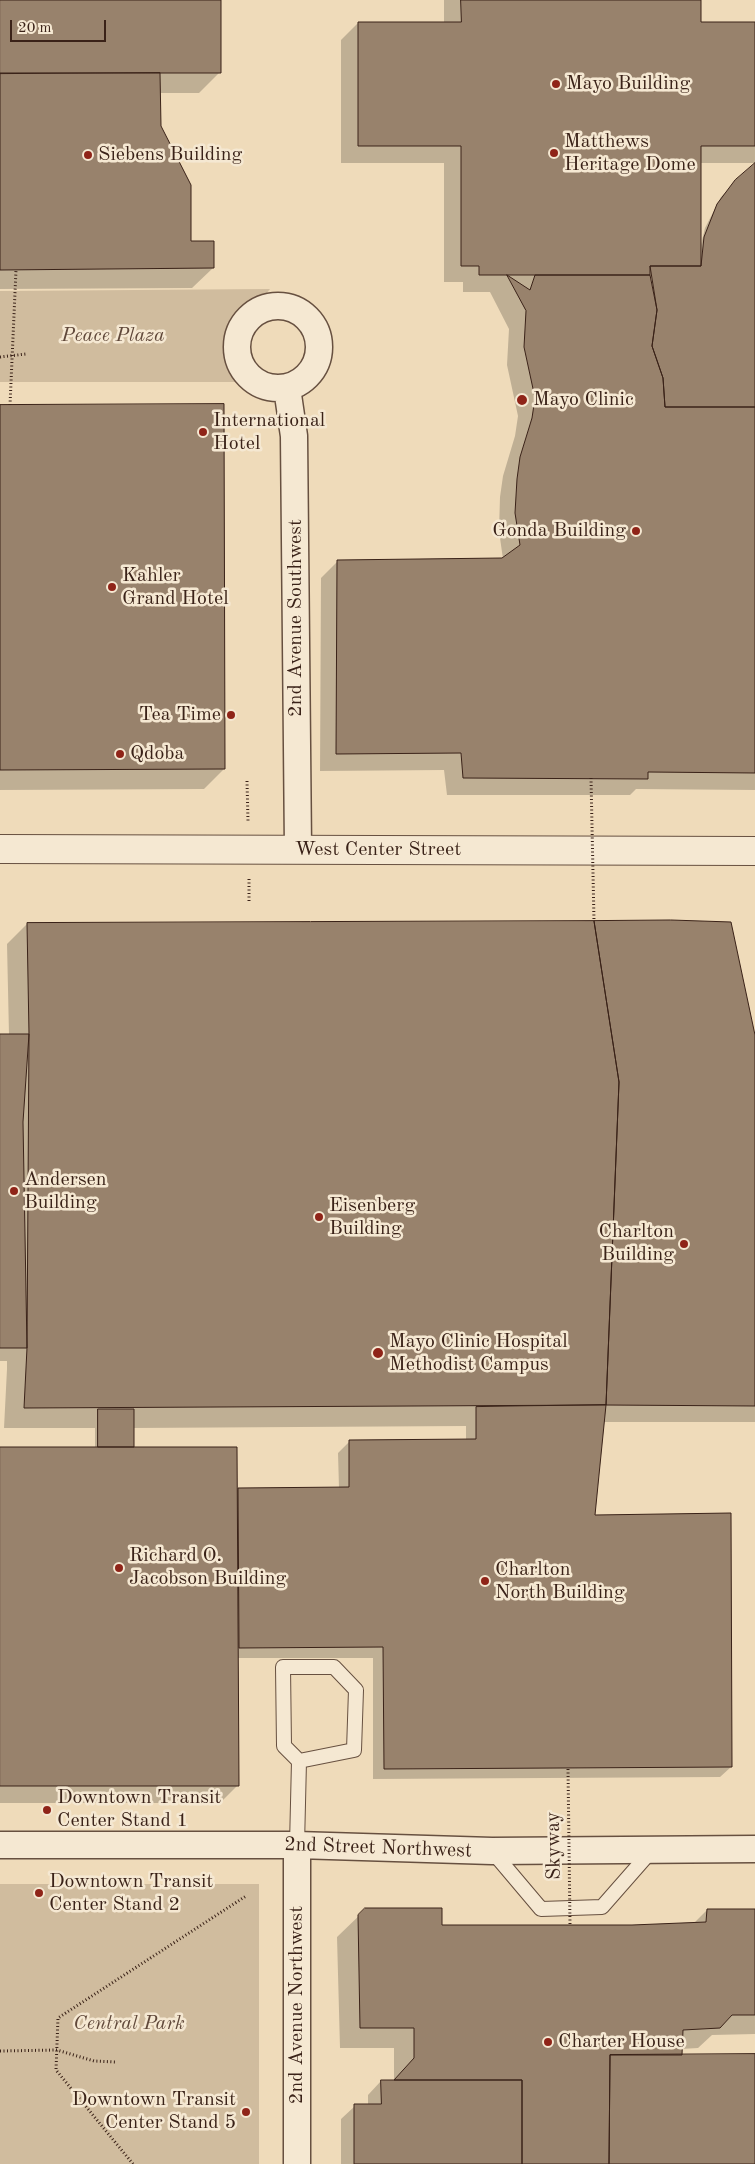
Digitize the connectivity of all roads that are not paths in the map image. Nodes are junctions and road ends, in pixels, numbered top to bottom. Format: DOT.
graph roads {
  1 [pos="287,388"];
  2 [pos="0,850"];
  3 [pos="298,850"];
  4 [pos="755,851"];
  5 [pos="299,1761"];
  6 [pos="0,1845"];
  7 [pos="297,1846"];
  8 [pos="755,1849"];
  9 [pos="652,1850"];
  10 [pos="492,1851"];
  11 [pos="297,2164"];
  1 -- 3 [label="street, 2nd Avenue Southwest"];
  2 -- 3 [label="street, West Center Street"];
  3 -- 4 [label="street, West Center Street"];
  5 -- 5 [label="lane"];
  5 -- 7 [label="lane"];
  6 -- 7 [label="street, 2nd Street Northwest"];
  7 -- 10 [label="street, 2nd Street Northwest"];
  7 -- 11 [label="street, 2nd Avenue Northwest"];
  8 -- 9 [label="street, 2nd Street Northwest"];
  9 -- 10 [label="street, 2nd Street Northwest"];
  9 -- 10 [label="lane"];
}
